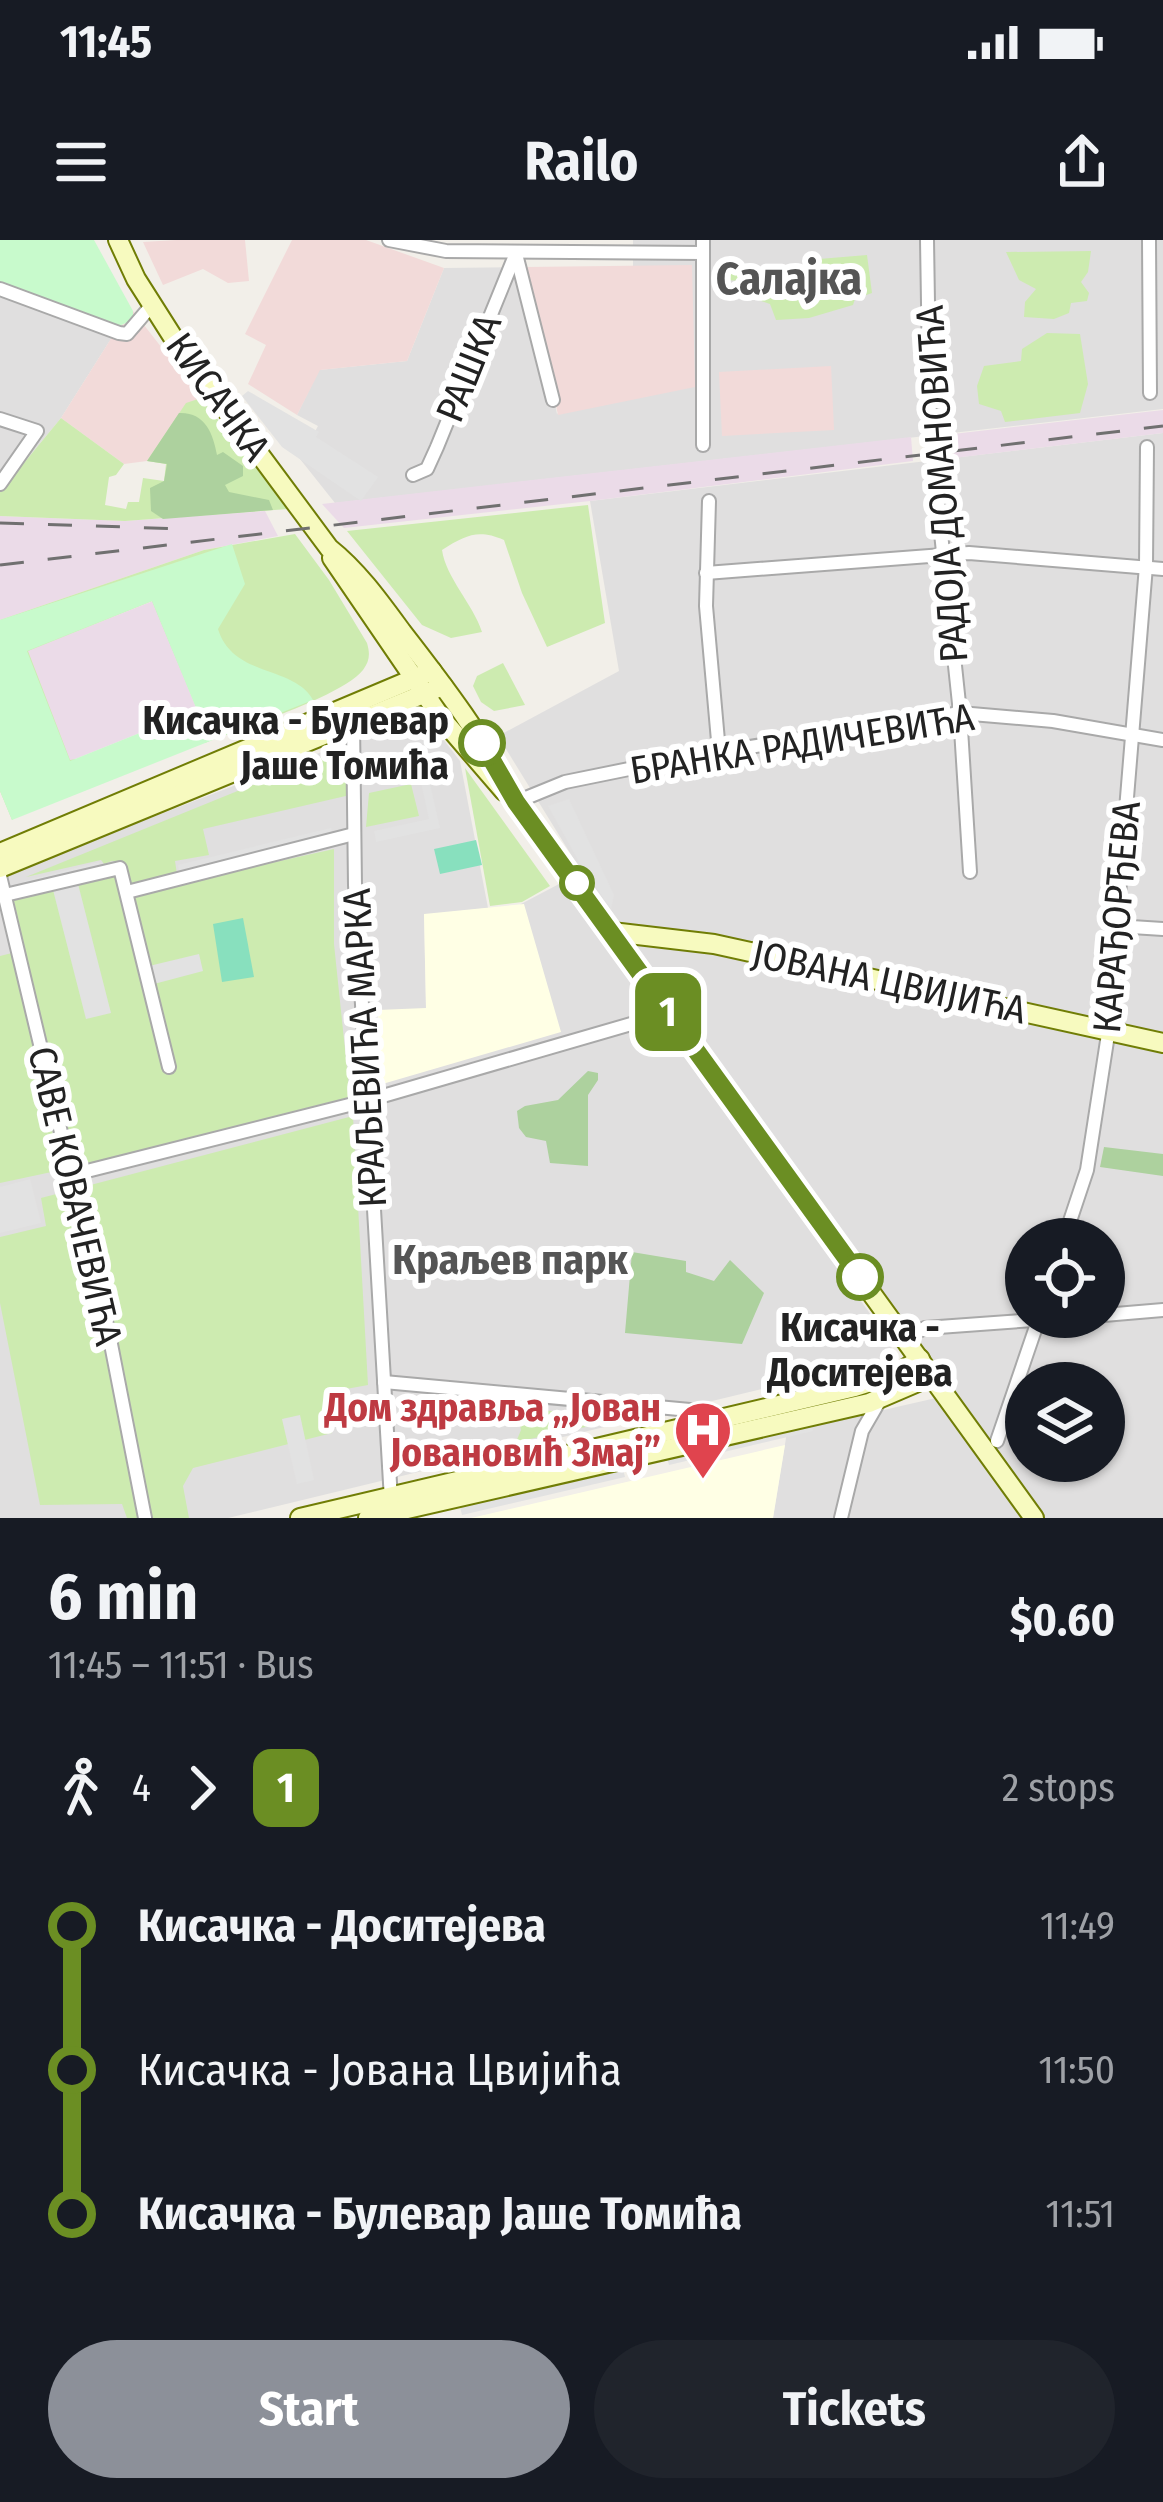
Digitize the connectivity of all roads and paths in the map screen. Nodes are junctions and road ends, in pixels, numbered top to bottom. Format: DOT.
graph roads {
  1 [pos="119,240"];
  2 [pos="389,240"];
  3 [pos="927,240"];
  4 [pos="1149,240"];
  5 [pos="703,246"];
  6 [pos="516,253"];
  7 [pos="0,290"];
  8 [pos="152,306"];
  9 [pos="1150,393"];
  10 [pos="553,400"];
  11 [pos="0,419"];
  12 [pos="703,445"];
  13 [pos="1148,448"];
  14 [pos="413,475"];
  15 [pos="0,484"];
  16 [pos="710,501"];
  17 [pos="941,555"];
  18 [pos="1146,566"];
  19 [pos="1163,569"];
  20 [pos="706,573"];
  21 [pos="428,682"];
  22 [pos="960,713"];
  23 [pos="353,722"];
  24 [pos="1132,735"];
  25 [pos="1163,740"];
  26 [pos="719,752"];
  27 [pos="516,802"];
  28 [pos="354,835"];
  29 [pos="0,853"];
  30 [pos="0,872"];
  31 [pos="970,872"];
  32 [pos="127,892"];
  33 [pos="5,895"];
  34 [pos="1116,926"];
  35 [pos="1163,929"];
  36 [pos="613,932"];
  37 [pos="669,1013"];
  38 [pos="1108,1030"];
  39 [pos="1163,1043"];
  40 [pos="169,1066"];
  41 [pos="369,1100"];
  42 [pos="71,1175"];
  43 [pos="1071,1218"];
  44 [pos="1163,1310"];
  45 [pos="1125,1313"];
  46 [pos="1005,1321"];
  47 [pos="904,1338"];
  48 [pos="1032,1338"];
  49 [pos="926,1368"];
  50 [pos="384,1382"];
  51 [pos="880,1399"];
  52 [pos="839,1409"];
  53 [pos="691,1410"];
  54 [pos="862,1431"];
  55 [pos="997,1441"];
  56 [pos="392,1509"];
  57 [pos="1031,1517"];
  58 [pos="145,1518"];
  59 [pos="300,1518"];
  60 [pos="368,1518"];
  61 [pos="841,1518"];
  1 -- 8 [label="street, КИСАЧКА"];
  2 -- 6 [label="street"];
  3 -- 17 [label="street, РАДОЈА ДОМАНОВИЋА"];
  4 -- 9 [label="street"];
  5 -- 6 [label="street"];
  5 -- 12 [label="street"];
  6 -- 10 [label="street"];
  6 -- 14 [label="street, РАШКА"];
  7 -- 8 [label="street"];
  8 -- 21 [label="street, КИСАЧКА"];
  11 -- 15 [label="street"];
  13 -- 18 [label="street, КАРАЂОРЂЕВА"];
  16 -- 20 [label="street"];
  17 -- 18 [label="street"];
  17 -- 20 [label="street"];
  17 -- 22 [label="street, РАДОЈА ДОМАНОВИЋА"];
  18 -- 19 [label="street"];
  18 -- 24 [label="street, КАРАЂОРЂЕВА"];
  20 -- 26 [label="street"];
  21 -- 23 [label="street"];
  21 -- 27 [label="street, КИСАЧКА"];
  21 -- 29 [label="street"];
  22 -- 24 [label="street, БРАНКА РАДИЧЕВИЋА"];
  22 -- 26 [label="street, БРАНКА РАДИЧЕВИЋА"];
  22 -- 31 [label="street, РАДОЈА ДОМАНОВИЋА"];
  23 -- 28 [label="street, КРАЉЕВИЋА МАРКА"];
  23 -- 30 [label="street"];
  24 -- 25 [label="street, БРАНКА РАДИЧЕВИЋА"];
  24 -- 34 [label="street, КАРАЂОРЂЕВА"];
  26 -- 27 [label="street, БРАНКА РАДИЧЕВИЋА"];
  27 -- 36 [label="street, КИСАЧКА"];
  28 -- 32 [label="street"];
  28 -- 41 [label="street, КРАЉЕВИЋА МАРКА"];
  30 -- 33 [label="street, САВЕ КОВАЧЕВИЋА"];
  32 -- 33 [label="street"];
  32 -- 40 [label="street"];
  33 -- 42 [label="street, САВЕ КОВАЧЕВИЋА"];
  34 -- 35 [label="street"];
  34 -- 38 [label="street, КАРАЂОРЂЕВА"];
  36 -- 37 [label="street, КИСАЧКА"];
  36 -- 38 [label="street, ЈОВАНА ЦВИЈИЋА"];
  37 -- 41 [label="street"];
  37 -- 47 [label="street, КИСАЧКА"];
  38 -- 39 [label="street, ЈОВАНА ЦВИЈИЋА"];
  38 -- 43 [label="street, КАРАЂОРЂЕВА"];
  41 -- 42 [label="street"];
  41 -- 50 [label="street, КРАЉЕВИЋА МАРКА"];
  42 -- 58 [label="street, САВЕ КОВАЧЕВИЋА"];
  44 -- 45 [label="street"];
  46 -- 47 [label="street"];
  47 -- 49 [label="street, КИСАЧКА"];
  48 -- 55 [label="street"];
  49 -- 51 [label="street"];
  49 -- 56 [label="street"];
  49 -- 57 [label="street, КИСАЧКА"];
  50 -- 53 [label="street"];
  50 -- 56 [label="street, КРАЉЕВИЋА МАРКА"];
  51 -- 52 [label="street"];
  51 -- 54 [label="street"];
  52 -- 54 [label="street"];
  52 -- 56 [label="street"];
  54 -- 61 [label="street"];
  56 -- 59 [label="street"];
  56 -- 60 [label="street"];
}
